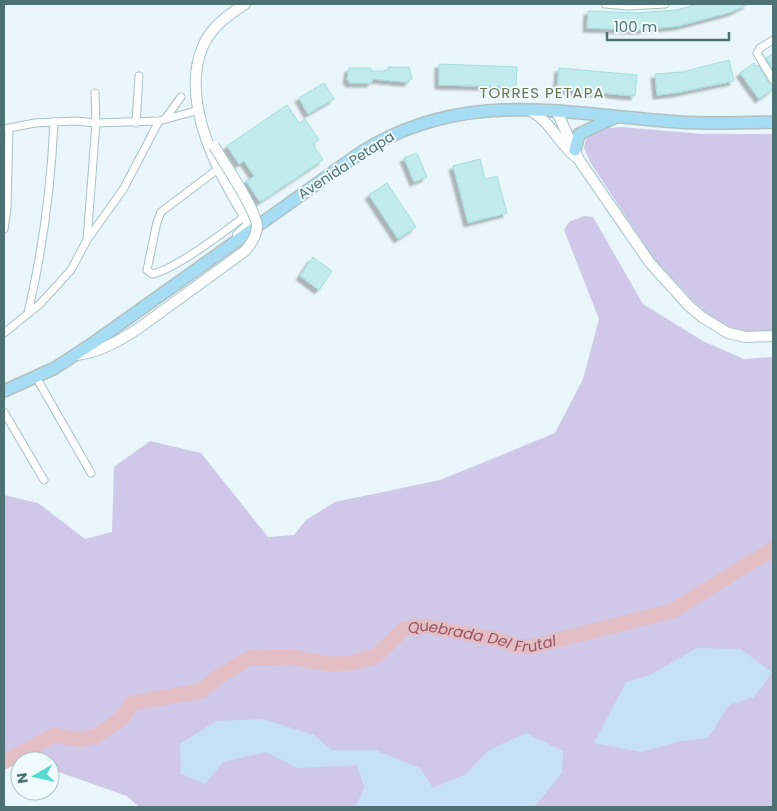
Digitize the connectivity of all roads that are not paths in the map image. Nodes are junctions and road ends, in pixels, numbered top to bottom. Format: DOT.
graph roads {
  1 [pos="245,4"];
  2 [pos="605,4"];
  3 [pos="665,4"];
  4 [pos="628,5"];
  5 [pos="773,40"];
  6 [pos="139,76"];
  7 [pos="773,80"];
  8 [pos="95,93"];
  9 [pos="181,97"];
  10 [pos="528,109"];
  11 [pos="199,110"];
  12 [pos="557,112"];
  13 [pos="617,116"];
  14 [pos="162,120"];
  15 [pos="54,122"];
  16 [pos="201,122"];
  17 [pos="773,122"];
  18 [pos="96,123"];
  19 [pos="136,123"];
  20 [pos="7,129"];
  21 [pos="577,155"];
  22 [pos="218,169"];
  23 [pos="245,216"];
  24 [pos="4,229"];
  25 [pos="87,240"];
  26 [pos="236,240"];
  27 [pos="28,313"];
  28 [pos="4,332"];
  29 [pos="773,336"];
  30 [pos="74,356"];
  31 [pos="36,377"];
  32 [pos="4,391"];
  33 [pos="4,412"];
  34 [pos="91,473"];
  35 [pos="44,480"];
  1 -- 11 [label="main road"];
  2 -- 4 [label="street"];
  3 -- 4 [label="street"];
  5 -- 7 [label="street"];
  6 -- 19 [label="street"];
  8 -- 18 [label="street"];
  9 -- 14 [label="street"];
  10 -- 12 [label="main road, Avenida Petapa"];
  10 -- 21 [label="main road"];
  10 -- 26 [label="main road, Avenida Petapa"];
  11 -- 14 [label="street"];
  11 -- 16 [label="main road"];
  12 -- 13 [label="main road, Avenida Petapa"];
  12 -- 21 [label="main road"];
  13 -- 17 [label="main road, Avenida Petapa"];
  13 -- 21 [label="main road"];
  14 -- 19 [label="street"];
  14 -- 25 [label="street"];
  15 -- 18 [label="street"];
  15 -- 20 [label="street"];
  15 -- 27 [label="street"];
  16 -- 22 [label="main road"];
  16 -- 30 [label="main road, bridge"];
  18 -- 19 [label="street"];
  18 -- 25 [label="street"];
  20 -- 24 [label="street"];
  21 -- 29 [label="main road"];
  22 -- 23 [label="main road"];
  22 -- 23 [label="street"];
  23 -- 26 [label="main road"];
  25 -- 27 [label="street"];
  26 -- 30 [label="main road, Avenida Petapa"];
  27 -- 28 [label="street"];
  30 -- 31 [label="main road, Avenida Petapa"];
  31 -- 32 [label="main road, Avenida Petapa"];
  31 -- 34 [label="street"];
  33 -- 35 [label="street"];
}
